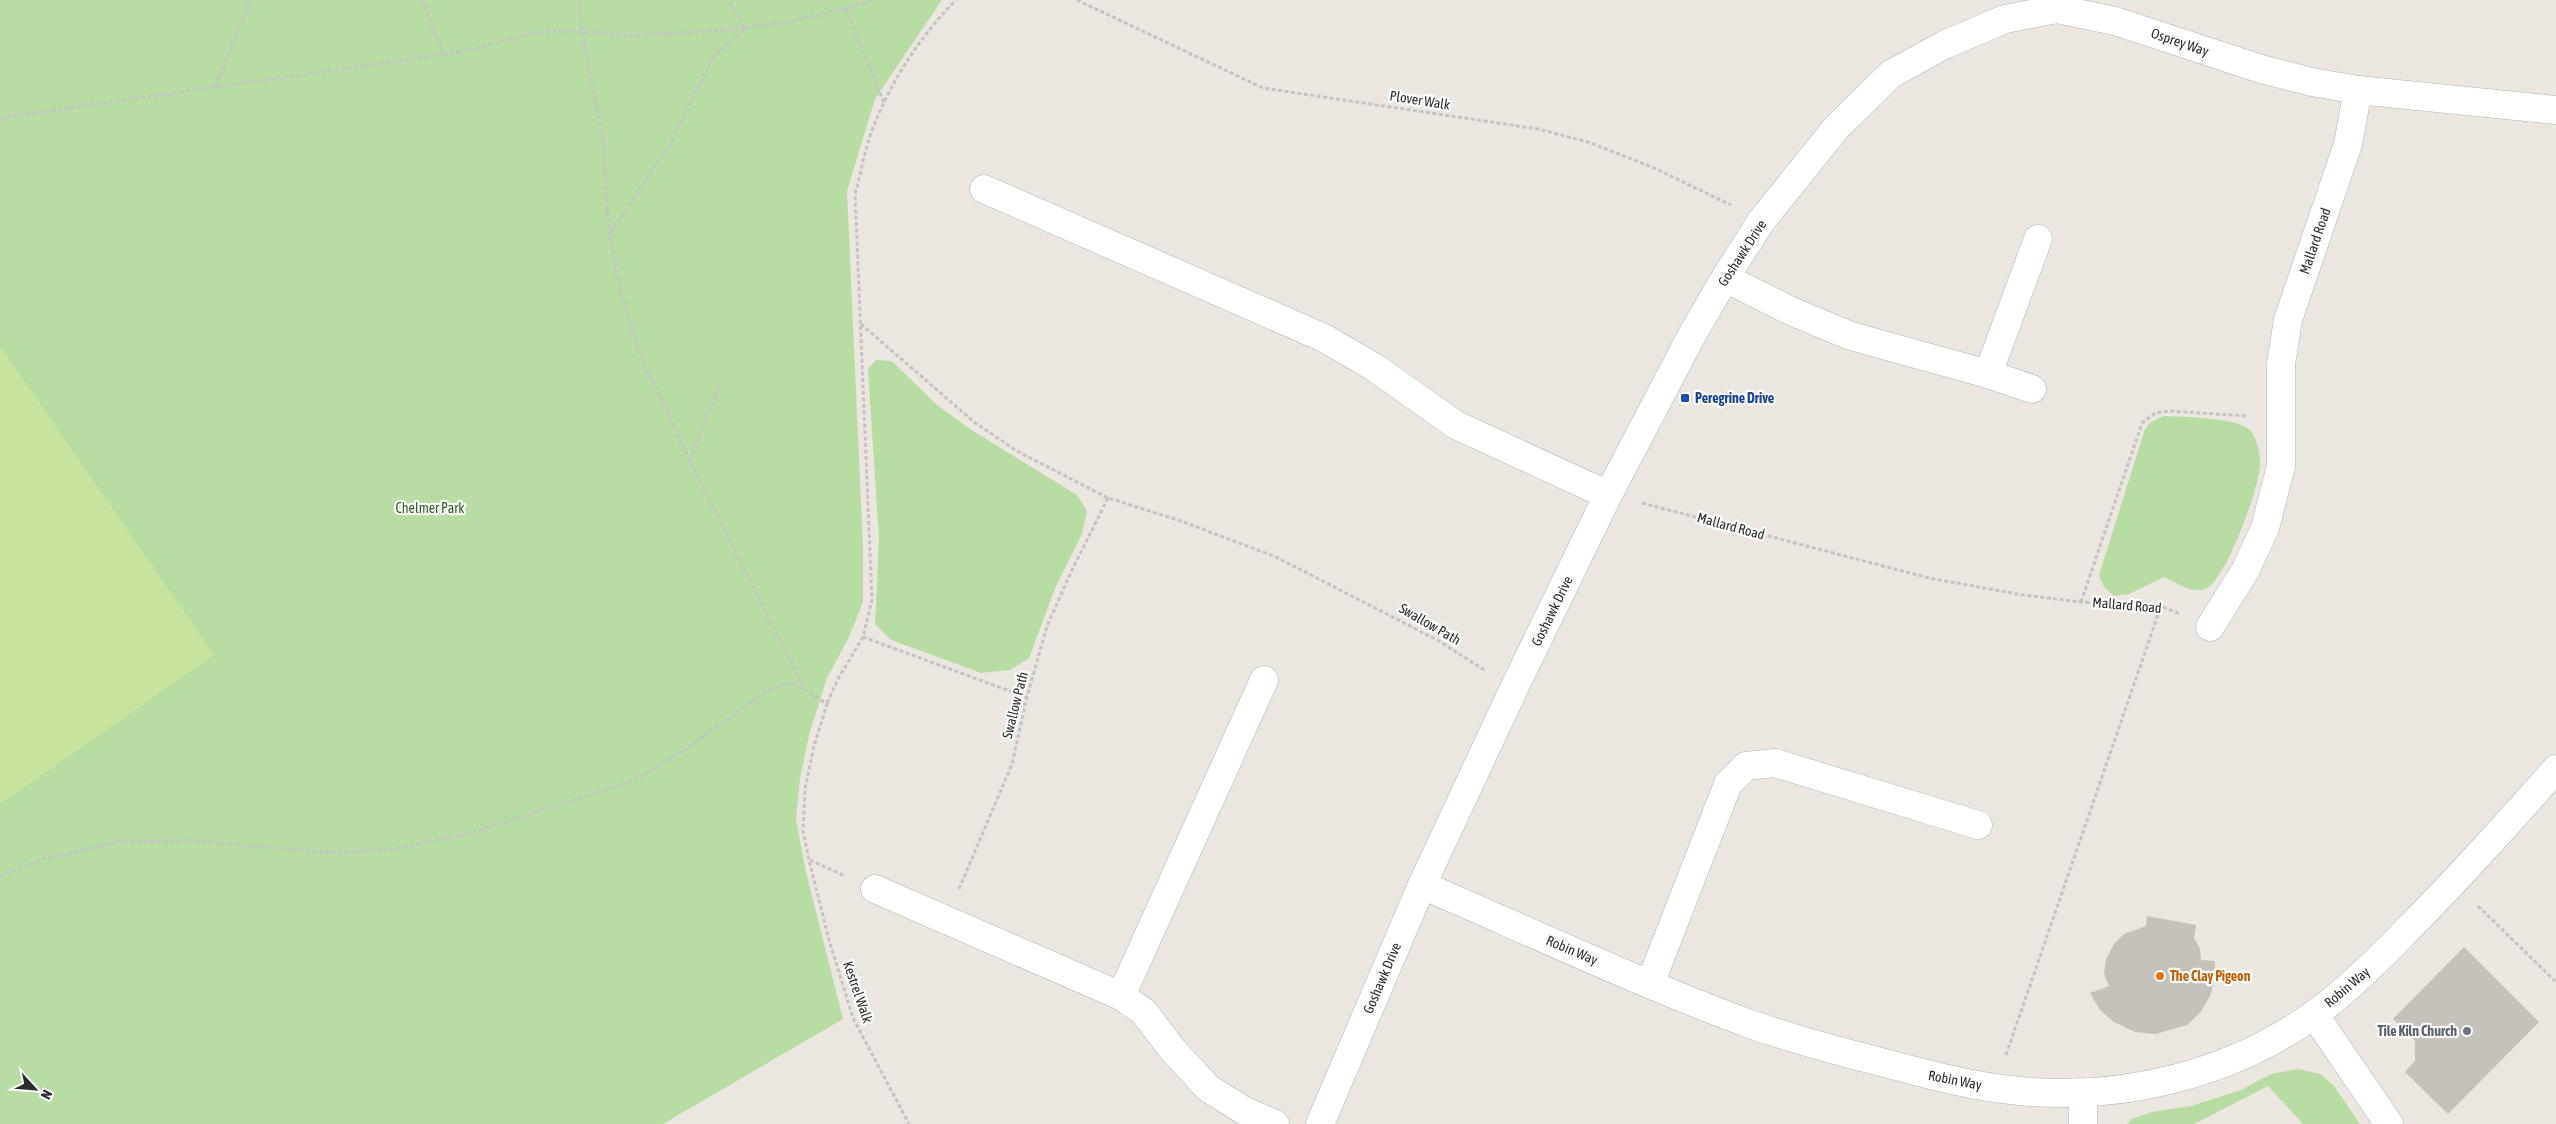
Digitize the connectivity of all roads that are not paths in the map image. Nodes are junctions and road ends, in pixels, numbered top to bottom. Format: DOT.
graph roads {
  1 [pos="2057,4"];
  2 [pos="2358,90"];
  3 [pos="2556,110"];
  4 [pos="1836,127"];
  5 [pos="984,189"];
  6 [pos="2038,239"];
  7 [pos="1725,278"];
  8 [pos="1988,374"];
  9 [pos="2032,389"];
  10 [pos="1608,495"];
  11 [pos="2210,628"];
  12 [pos="1264,680"];
  13 [pos="2556,769"];
  14 [pos="1978,826"];
  15 [pos="1422,885"];
  16 [pos="875,889"];
  17 [pos="1650,984"];
  18 [pos="1121,996"];
  19 [pos="2314,1014"];
  20 [pos="2083,1092"];
  21 [pos="1275,1124"];
  22 [pos="1320,1124"];
  23 [pos="2083,1124"];
  24 [pos="2389,1124"];
  1 -- 2 [label="street, Osprey Way"];
  1 -- 4 [label="street, Osprey Way"];
  2 -- 3 [label="street, Osprey Way"];
  2 -- 11 [label="street, Mallard Road"];
  4 -- 7 [label="street, Goshawk Drive"];
  5 -- 10 [label="street"];
  6 -- 8 [label="street"];
  7 -- 8 [label="street"];
  7 -- 10 [label="street, Goshawk Drive"];
  8 -- 9 [label="street"];
  10 -- 15 [label="street, Goshawk Drive"];
  12 -- 18 [label="street"];
  13 -- 19 [label="street, Robin Way"];
  14 -- 17 [label="street"];
  15 -- 17 [label="street, Robin Way"];
  15 -- 22 [label="street, Goshawk Drive"];
  16 -- 18 [label="street"];
  17 -- 20 [label="street, Robin Way"];
  18 -- 21 [label="street"];
  19 -- 20 [label="street, Robin Way"];
  19 -- 24 [label="street"];
  20 -- 23 [label="street"];
}
